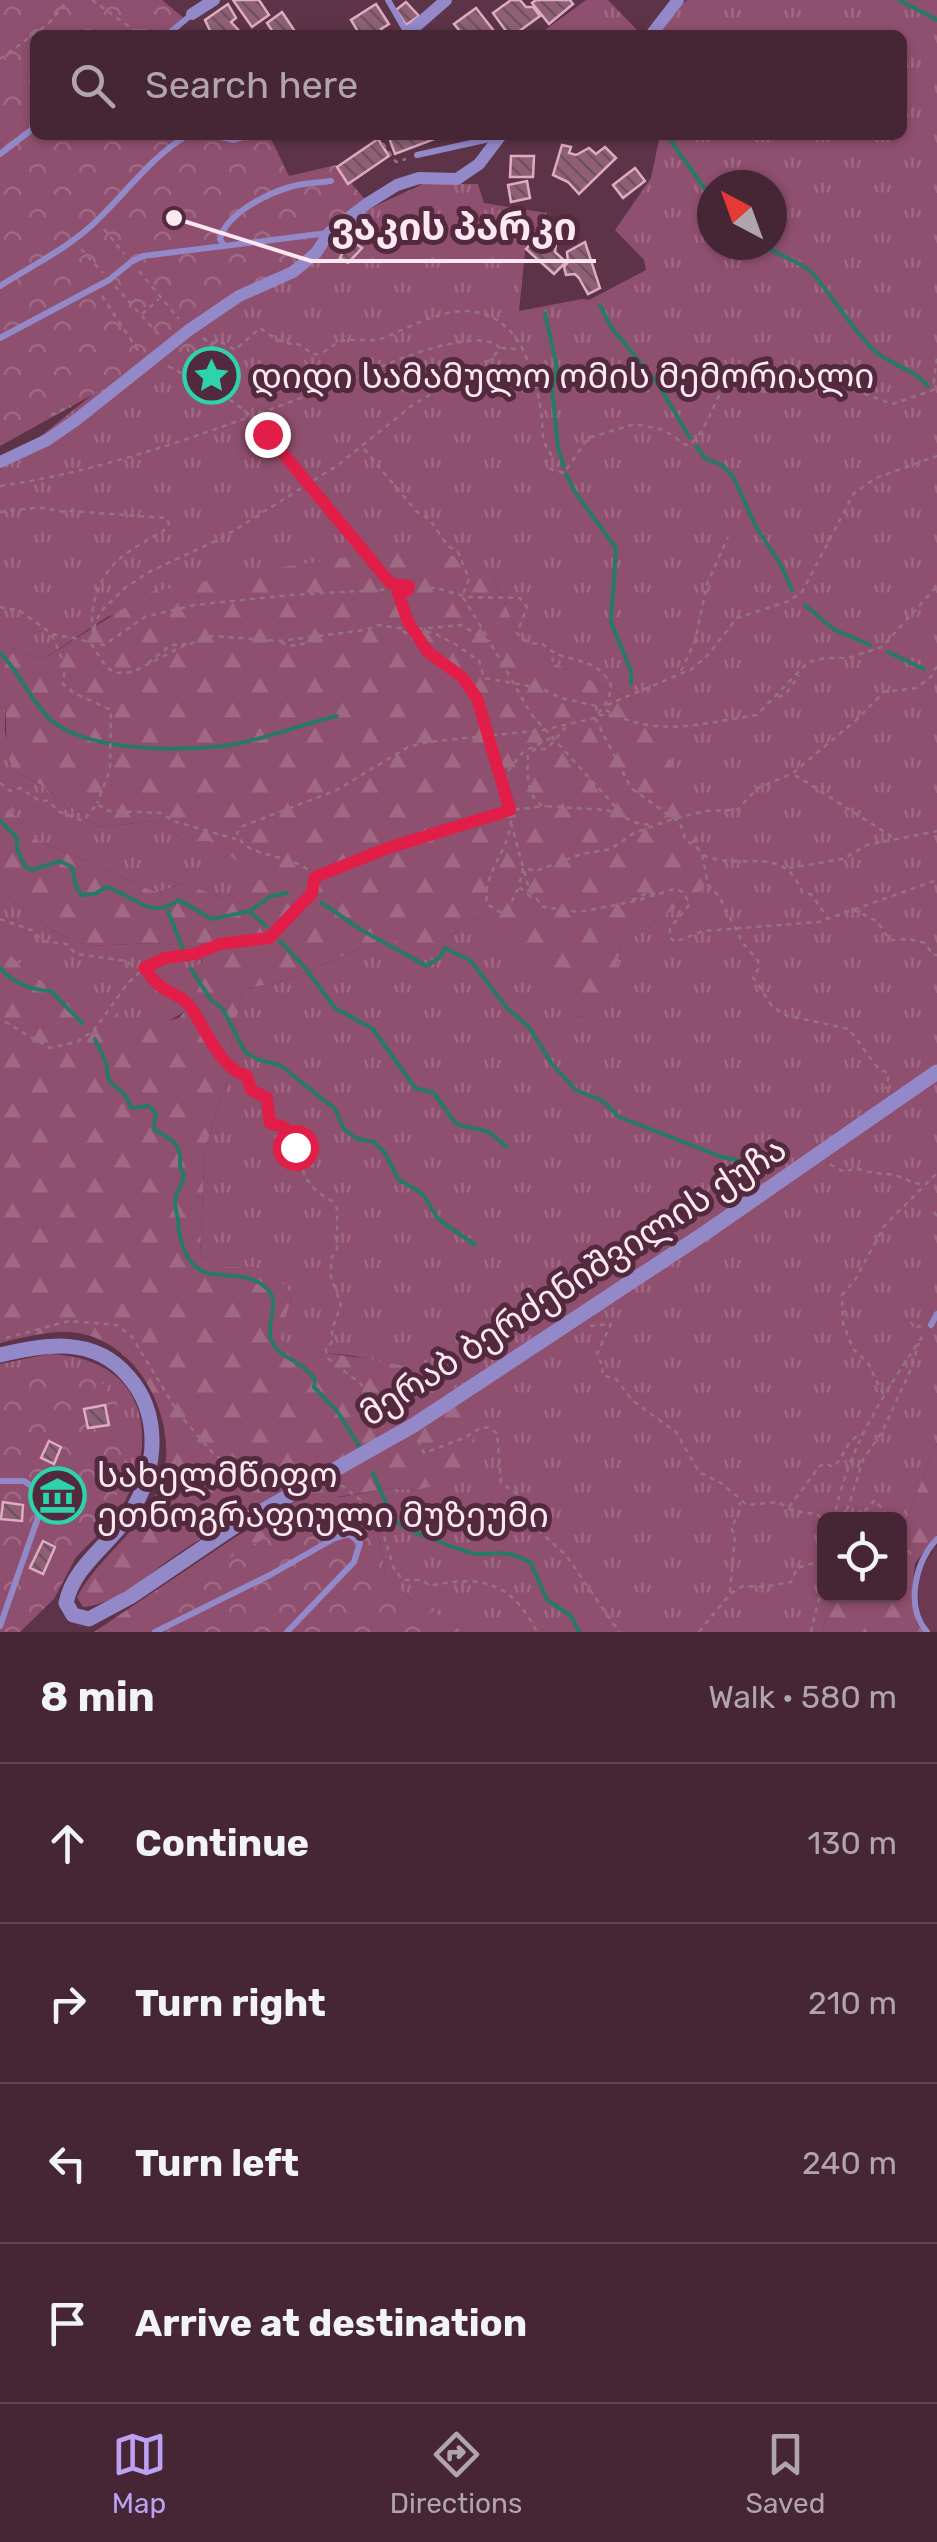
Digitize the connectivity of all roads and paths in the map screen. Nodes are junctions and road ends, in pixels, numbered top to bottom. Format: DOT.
graph roads {
  1 [pos="68,0"];
  2 [pos="92,0"];
  3 [pos="214,0"];
  4 [pos="388,0"];
  5 [pos="446,0"];
  6 [pos="678,0"];
  7 [pos="192,14"];
  8 [pos="178,24"];
  9 [pos="39,30"];
  10 [pos="134,30"];
  11 [pos="159,30"];
  12 [pos="171,30"];
  13 [pos="405,30"];
  14 [pos="412,30"];
  15 [pos="655,30"];
  16 [pos="30,37"];
  17 [pos="0,59"];
  18 [pos="30,130"];
  19 [pos="181,140"];
  20 [pos="381,140"];
  21 [pos="483,140"];
  22 [pos="497,140"];
  23 [pos="0,154"];
  24 [pos="417,155"];
  25 [pos="331,181"];
  26 [pos="98,223"];
  27 [pos="329,233"];
  28 [pos="76,242"];
  29 [pos="224,246"];
  30 [pos="130,261"];
  31 [pos="109,279"];
  32 [pos="0,286"];
  33 [pos="161,298"];
  34 [pos="141,315"];
  35 [pos="188,327"];
  36 [pos="155,330"];
  37 [pos="0,338"];
  38 [pos="209,343"];
  39 [pos="500,348"];
  40 [pos="520,349"];
  41 [pos="190,350"];
  42 [pos="937,356"];
  43 [pos="200,382"];
  44 [pos="228,396"];
  45 [pos="250,416"];
  46 [pos="362,447"];
  47 [pos="937,456"];
  48 [pos="0,462"];
  49 [pos="309,482"];
  50 [pos="0,486"];
  51 [pos="0,512"];
  52 [pos="728,537"];
  53 [pos="937,586"];
  54 [pos="409,588"];
  55 [pos="465,597"];
  56 [pos="0,606"];
  57 [pos="403,630"];
  58 [pos="416,630"];
  59 [pos="52,634"];
  60 [pos="324,634"];
  61 [pos="93,636"];
  62 [pos="280,641"];
  63 [pos="490,642"];
  64 [pos="92,646"];
  65 [pos="428,652"];
  66 [pos="937,666"];
  67 [pos="680,672"];
  68 [pos="799,672"];
  69 [pos="512,684"];
  70 [pos="777,697"];
  71 [pos="602,707"];
  72 [pos="614,715"];
  73 [pos="596,717"];
  74 [pos="568,725"];
  75 [pos="543,730"];
  76 [pos="553,739"];
  77 [pos="793,773"];
  78 [pos="501,780"];
  79 [pos="0,783"];
  80 [pos="97,804"];
  81 [pos="545,806"];
  82 [pos="509,811"];
  83 [pos="624,816"];
  84 [pos="673,819"];
  85 [pos="652,825"];
  86 [pos="512,830"];
  87 [pos="937,830"];
  88 [pos="895,839"];
  89 [pos="238,840"];
  90 [pos="702,854"];
  91 [pos="787,868"];
  92 [pos="524,869"];
  93 [pos="315,877"];
  94 [pos="937,880"];
  95 [pos="518,887"];
  96 [pos="655,895"];
  97 [pos="534,899"];
  98 [pos="626,903"];
  99 [pos="853,910"];
  100 [pos="0,919"];
  101 [pos="828,919"];
  102 [pos="738,929"];
  103 [pos="937,955"];
  104 [pos="144,968"];
  105 [pos="0,1019"];
  106 [pos="937,1072"];
  107 [pos="888,1108"];
  108 [pos="827,1162"];
  109 [pos="937,1173"];
  110 [pos="927,1184"];
  111 [pos="584,1313"];
  112 [pos="937,1314"];
  113 [pos="910,1322"];
  114 [pos="930,1325"];
  115 [pos="915,1329"];
  116 [pos="0,1340"];
  117 [pos="919,1341"];
  118 [pos="0,1355"];
  119 [pos="883,1394"];
  120 [pos="414,1424"];
  121 [pos="863,1434"];
  122 [pos="386,1442"];
  123 [pos="326,1475"];
  124 [pos="0,1482"];
  125 [pos="302,1488"];
  126 [pos="740,1500"];
  127 [pos="788,1508"];
  128 [pos="836,1512"];
  129 [pos="846,1512"];
  130 [pos="864,1512"];
  131 [pos="886,1512"];
  132 [pos="376,1513"];
  133 [pos="817,1515"];
  134 [pos="349,1534"];
  135 [pos="937,1539"];
  136 [pos="907,1549"];
  137 [pos="817,1562"];
  138 [pos="920,1562"];
  139 [pos="730,1594"];
  140 [pos="818,1602"];
  141 [pos="0,1626"];
  142 [pos="155,1632"];
  143 [pos="287,1632"];
  144 [pos="537,1632"];
  145 [pos="618,1632"];
  146 [pos="699,1632"];
  147 [pos="811,1632"];
  148 [pos="926,1632"];
  1 -- 9 [label="path"];
  2 -- 10 [label="path"];
  3 -- 7 [label="street"];
  4 -- 13 [label="lane"];
  5 -- 14 [label="street"];
  6 -- 15 [label="street"];
  7 -- 8 [label="lane"];
  8 -- 11 [label="path"];
  8 -- 12 [label="lane"];
  16 -- 17 [label="path"];
  18 -- 23 [label="lane"];
  19 -- 26 [label="lane"];
  20 -- 24 [label="path"];
  21 -- 24 [label="lane"];
  22 -- 27 [label="street"];
  25 -- 29 [label="lane"];
  26 -- 28 [label="lane"];
  26 -- 30 [label="path"];
  27 -- 29 [label="lane"];
  27 -- 35 [label="street"];
  28 -- 31 [label="path"];
  28 -- 32 [label="lane"];
  29 -- 30 [label="lane"];
  30 -- 31 [label="lane"];
  30 -- 33 [label="path"];
  31 -- 34 [label="path"];
  31 -- 37 [label="lane"];
  33 -- 34 [label="path"];
  33 -- 35 [label="path"];
  34 -- 36 [label="path"];
  35 -- 38 [label="path"];
  35 -- 48 [label="street"];
  38 -- 40 [label="path"];
  38 -- 44 [label="path"];
  39 -- 40 [label="path"];
  39 -- 45 [label="path"];
  39 -- 46 [label="path"];
  40 -- 42 [label="path"];
  41 -- 43 [label="path"];
  45 -- 49 [label="path"];
  45 -- 50 [label="path"];
  46 -- 49 [label="path"];
  46 -- 55 [label="path"];
  47 -- 67 [label="path"];
  49 -- 54 [label="path"];
  49 -- 61 [label="path"];
  51 -- 61 [label="path"];
  52 -- 67 [label="path"];
  53 -- 68 [label="path"];
  54 -- 55 [label="path"];
  54 -- 58 [label="path"];
  54 -- 61 [label="path"];
  55 -- 63 [label="path"];
  55 -- 71 [label="path"];
  56 -- 59 [label="path"];
  57 -- 58 [label="path"];
  57 -- 60 [label="path"];
  57 -- 65 [label="path"];
  58 -- 63 [label="path"];
  58 -- 65 [label="path"];
  58 -- 69 [label="path"];
  59 -- 64 [label="path"];
  59 -- 80 [label="path"];
  60 -- 62 [label="path"];
  60 -- 62 [label="path"];
  61 -- 64 [label="path"];
  62 -- 64 [label="path"];
  63 -- 69 [label="path"];
  65 -- 78 [label="path"];
  66 -- 77 [label="path"];
  67 -- 71 [label="path"];
  68 -- 70 [label="path"];
  68 -- 70 [label="path"];
  69 -- 71 [label="path"];
  69 -- 75 [label="path"];
  70 -- 72 [label="path"];
  71 -- 72 [label="path"];
  71 -- 73 [label="path"];
  71 -- 73 [label="path"];
  72 -- 73 [label="path"];
  73 -- 74 [label="path"];
  73 -- 84 [label="path"];
  74 -- 75 [label="path"];
  74 -- 76 [label="path"];
  75 -- 76 [label="path"];
  75 -- 89 [label="path"];
  76 -- 78 [label="path"];
  76 -- 81 [label="path"];
  76 -- 83 [label="path"];
  77 -- 84 [label="path"];
  77 -- 88 [label="path"];
  78 -- 82 [label="path"];
  79 -- 80 [label="path"];
  80 -- 89 [label="path"];
  81 -- 82 [label="path"];
  81 -- 83 [label="path"];
  82 -- 86 [label="path"];
  82 -- 86 [label="path"];
  82 -- 93 [label="path"];
  83 -- 85 [label="path"];
  84 -- 85 [label="path"];
  84 -- 90 [label="path"];
  85 -- 92 [label="path"];
  86 -- 92 [label="path"];
  86 -- 95 [label="path"];
  87 -- 88 [label="path"];
  88 -- 91 [label="path"];
  89 -- 93 [label="path"];
  90 -- 91 [label="path"];
  90 -- 102 [label="path"];
  91 -- 101 [label="path"];
  92 -- 95 [label="path"];
  92 -- 97 [label="path"];
  93 -- 104 [label="path"];
  94 -- 99 [label="path"];
  95 -- 97 [label="path"];
  96 -- 98 [label="path"];
  96 -- 98 [label="path"];
  96 -- 102 [label="path"];
  97 -- 98 [label="path"];
  99 -- 101 [label="path"];
  99 -- 103 [label="path"];
  100 -- 104 [label="path"];
  101 -- 102 [label="path"];
  102 -- 107 [label="path"];
  104 -- 105 [label="path"];
  104 -- 122 [label="path"];
  106 -- 107 [label="street, მერაბ ბერძენიშვილის ქუჩა"];
  107 -- 111 [label="street, მერაბ ბერძენიშვილის ქუჩა"];
  108 -- 110 [label="path"];
  109 -- 110 [label="path"];
  110 -- 119 [label="path"];
  111 -- 120 [label="street, მერაბ ბერძენიშვილის ქუჩა"];
  111 -- 126 [label="path"];
  112 -- 114 [label="lane"];
  113 -- 115 [label="path"];
  114 -- 117 [label="path"];
  116 -- 125 [label="path"];
  117 -- 119 [label="path"];
  117 -- 129 [label="path"];
  118 -- 125 [label="street, მერაბ ბერძენიშვილის ქუჩა"];
  119 -- 121 [label="path"];
  120 -- 122 [label="street, მერაბ ბერძენიშვილის ქუჩა"];
  120 -- 145 [label="path"];
  121 -- 127 [label="path"];
  121 -- 128 [label="path"];
  122 -- 123 [label="street, მერაბ ბერძენიშვილის ქუჩა"];
  123 -- 125 [label="street, მერაბ ბერძენიშვილის ქუჩა"];
  123 -- 132 [label="path"];
  124 -- 141 [label="lane"];
  126 -- 127 [label="path"];
  126 -- 139 [label="path"];
  127 -- 133 [label="path"];
  130 -- 131 [label="path"];
  132 -- 134 [label="path"];
  132 -- 144 [label="path"];
  134 -- 142 [label="lane"];
  134 -- 143 [label="lane"];
  135 -- 138 [label="lane"];
  136 -- 138 [label="path"];
  137 -- 139 [label="path"];
  138 -- 148 [label="lane"];
  139 -- 146 [label="path"];
  140 -- 147 [label="path"];
}
